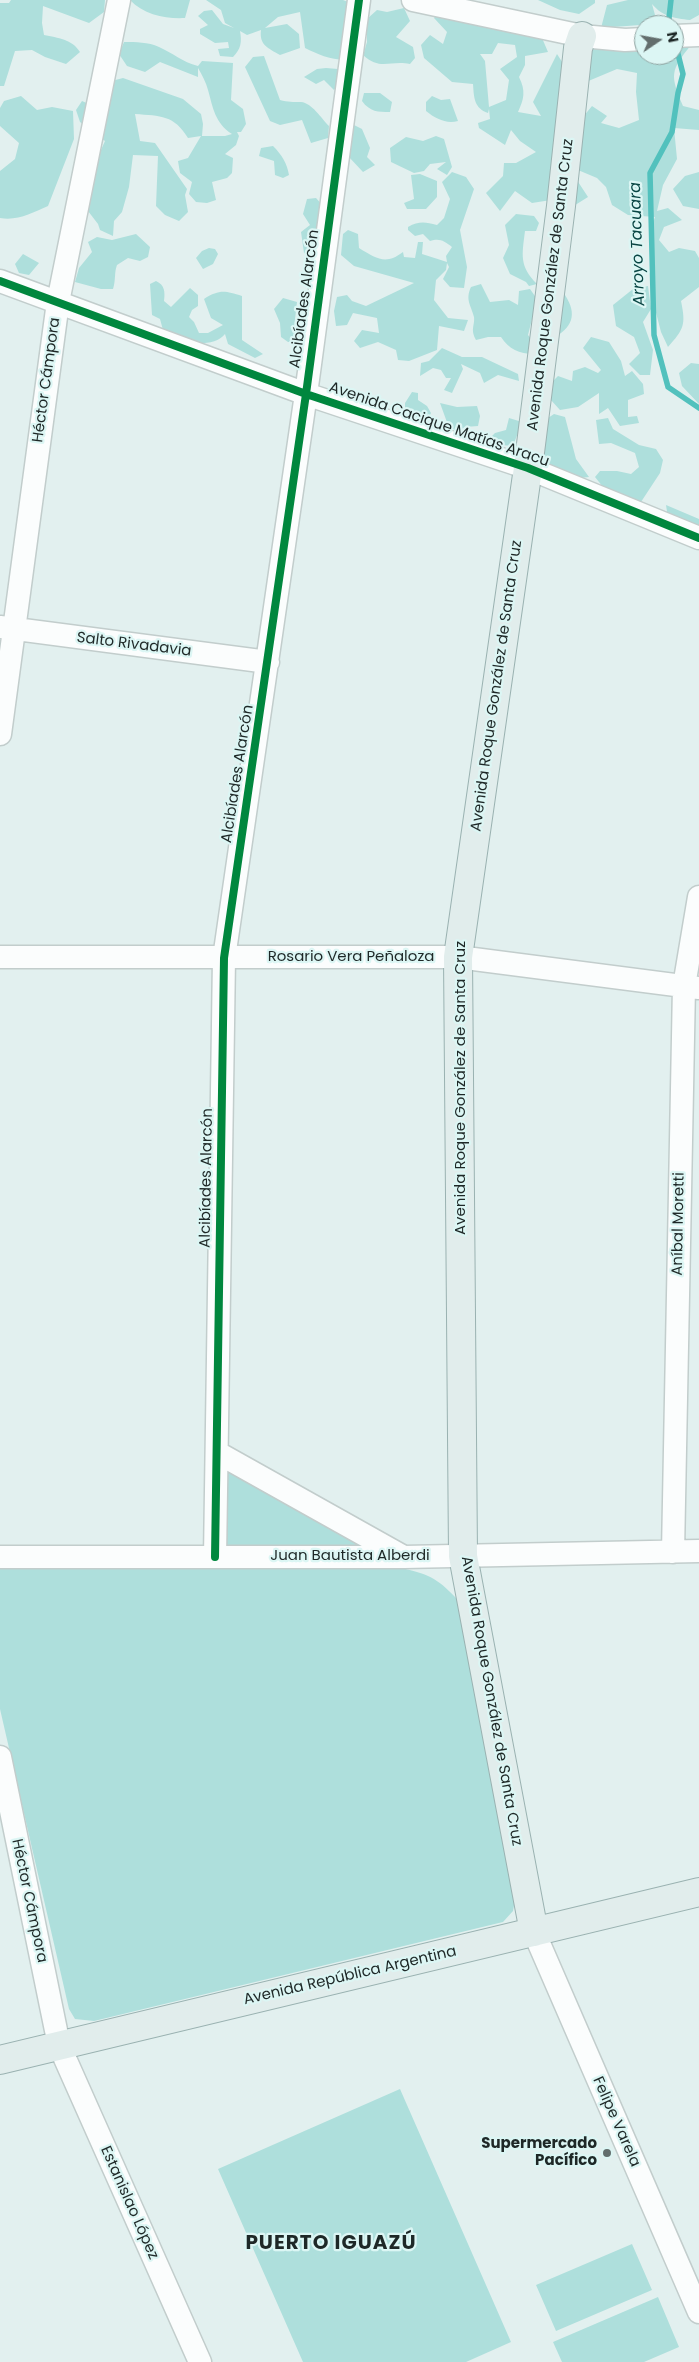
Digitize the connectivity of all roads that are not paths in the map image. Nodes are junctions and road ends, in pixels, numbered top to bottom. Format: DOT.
graph roads {
  1 [pos="119,0"];
  2 [pos="359,0"];
  3 [pos="413,0"];
  4 [pos="582,36"];
  5 [pos="634,40"];
  6 [pos="0,281"];
  7 [pos="58,302"];
  8 [pos="306,394"];
  9 [pos="528,468"];
  10 [pos="699,538"];
  11 [pos="6,628"];
  12 [pos="268,662"];
  13 [pos="0,734"];
  14 [pos="699,897"];
  15 [pos="0,957"];
  16 [pos="458,957"];
  17 [pos="224,958"];
  18 [pos="692,987"];
  19 [pos="218,1452"];
  20 [pos="672,1552"];
  21 [pos="0,1556"];
  22 [pos="463,1556"];
  23 [pos="215,1557"];
  24 [pos="404,1557"];
  25 [pos="698,1558"];
  26 [pos="0,1757"];
  27 [pos="699,1892"];
  28 [pos="534,1932"];
  29 [pos="59,2045"];
  30 [pos="0,2060"];
  31 [pos="699,2312"];
  32 [pos="200,2362"];
  1 -- 7 [label="street, Héctor Cámpora"];
  2 -- 8 [label="street, Alcibíades Alarcón"];
  3 -- 4 [label="street"];
  4 -- 5 [label="street"];
  4 -- 9 [label="main road, Avenida Roque González de Santa Cruz"];
  6 -- 7 [label="street, Avenida Cacique Matías Aracu"];
  7 -- 8 [label="street, Avenida Cacique Matías Aracu"];
  7 -- 11 [label="street, Héctor Cámpora"];
  8 -- 9 [label="street, Avenida Cacique Matías Aracu"];
  8 -- 12 [label="street, Alcibíades Alarcón"];
  9 -- 10 [label="street, Avenida Cacique Matías Aracu"];
  9 -- 16 [label="main road, Avenida Roque González de Santa Cruz"];
  11 -- 12 [label="street, Salto Rivadavia"];
  11 -- 13 [label="street, Héctor Cámpora"];
  12 -- 17 [label="street, Alcibíades Alarcón"];
  14 -- 18 [label="street, Aníbal Moretti"];
  15 -- 17 [label="street, Rosario Vera Peñaloza"];
  16 -- 17 [label="street, Rosario Vera Peñaloza"];
  16 -- 18 [label="street, Rosario Vera Peñaloza"];
  16 -- 22 [label="main road, Avenida Roque González de Santa Cruz"];
  17 -- 19 [label="street, Alcibíades Alarcón"];
  18 -- 20 [label="street, Aníbal Moretti"];
  19 -- 23 [label="street, Alcibíades Alarcón"];
  19 -- 24 [label="street"];
  20 -- 22 [label="street, Juan Bautista Alberdi"];
  20 -- 25 [label="street, Juan Bautista Alberdi"];
  21 -- 23 [label="street, Juan Bautista Alberdi"];
  22 -- 24 [label="street, Juan Bautista Alberdi"];
  22 -- 28 [label="main road, Avenida Roque González de Santa Cruz"];
  23 -- 24 [label="street, Juan Bautista Alberdi"];
  26 -- 29 [label="street, Héctor Cámpora"];
  27 -- 28 [label="main road, Avenida República Argentina"];
  28 -- 29 [label="main road, Avenida República Argentina"];
  28 -- 31 [label="street, Felipe Varela"];
  29 -- 30 [label="main road, Avenida República Argentina"];
  29 -- 32 [label="street, Estanislao López"];
}
